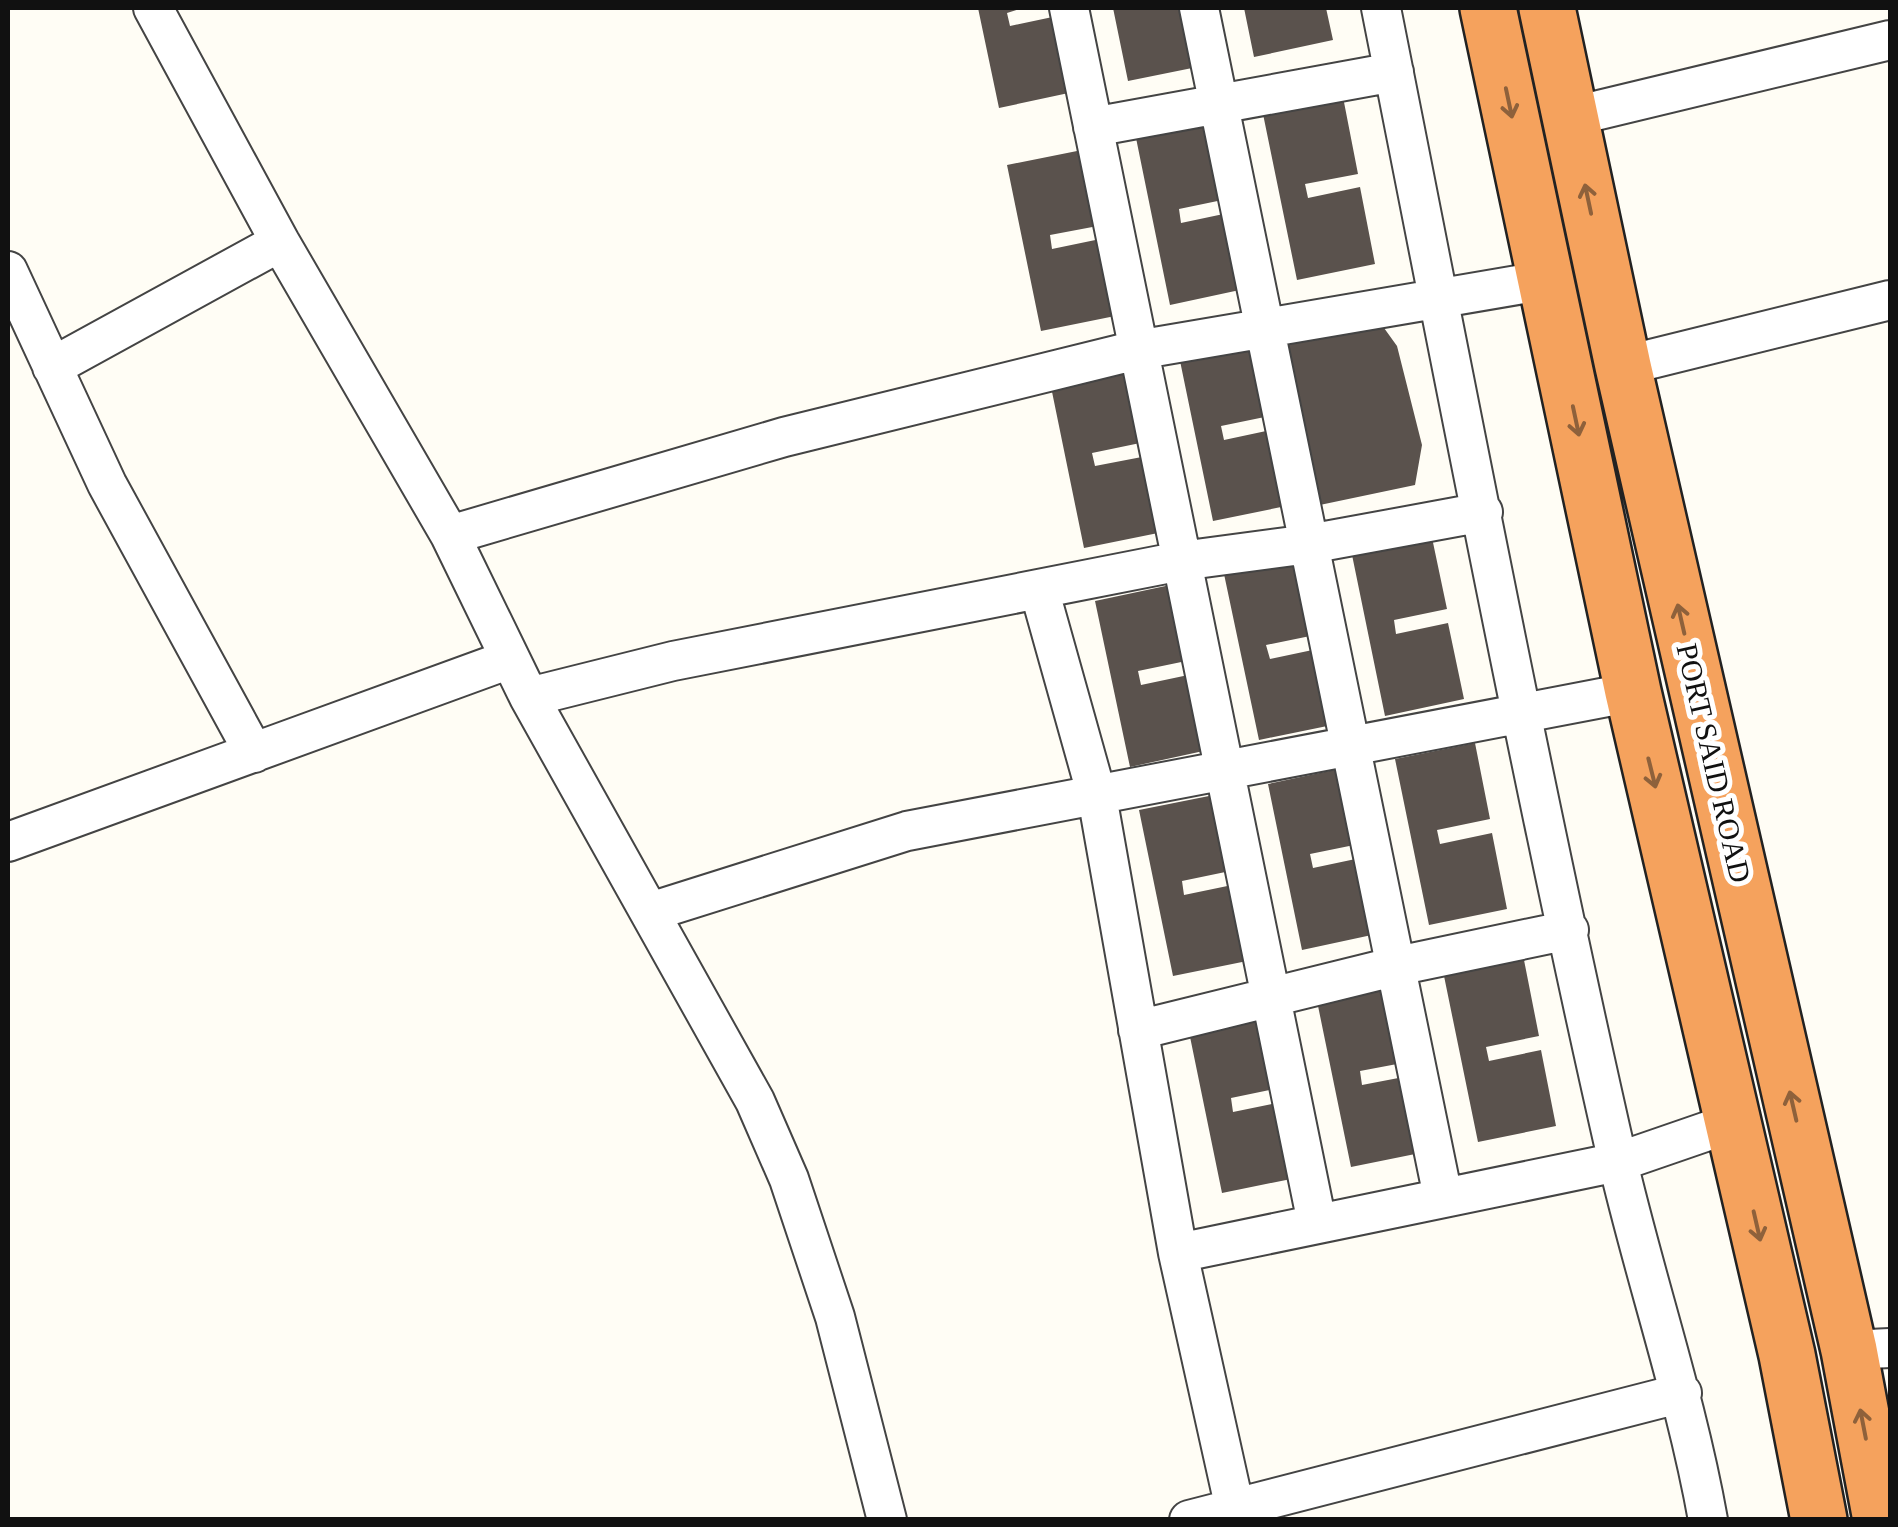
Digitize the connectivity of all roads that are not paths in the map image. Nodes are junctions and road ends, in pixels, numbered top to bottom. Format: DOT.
graph roads {
  1 [pos="153,8"];
  2 [pos="1069,8"];
  3 [pos="1199,8"];
  4 [pos="1382,8"];
  5 [pos="1488,8"];
  6 [pos="1547,8"];
  7 [pos="1890,40"];
  8 [pos="1394,72"];
  9 [pos="1219,105"];
  10 [pos="1570,117"];
  11 [pos="1092,127"];
  12 [pos="280,242"];
  13 [pos="1602,270"];
  14 [pos="8,272"];
  15 [pos="1547,280"];
  16 [pos="1436,297"];
  17 [pos="1890,300"];
  18 [pos="15,310"];
  19 [pos="1266,326"];
  20 [pos="1136,350"];
  21 [pos="1623,366"];
  22 [pos="52,367"];
  23 [pos="1483,512"];
  24 [pos="450,535"];
  25 [pos="1309,544"];
  26 [pos="1181,561"];
  27 [pos="1039,589"];
  28 [pos="510,659"];
  29 [pos="1633,692"];
  30 [pos="529,696"];
  31 [pos="1524,714"];
  32 [pos="1350,747"];
  33 [pos="254,753"];
  34 [pos="1226,770"];
  35 [pos="1097,796"];
  36 [pos="8,842"];
  37 [pos="650,912"];
  38 [pos="1568,930"];
  39 [pos="1397,966"];
  40 [pos="1270,996"];
  41 [pos="1138,1030"];
  42 [pos="1734,1122"];
  43 [pos="1618,1162"];
  44 [pos="1443,1198"];
  45 [pos="1317,1224"];
  46 [pos="1178,1252"];
  47 [pos="1870,1349"];
  48 [pos="1682,1393"];
  49 [pos="1235,1509"];
  50 [pos="887,1520"];
  51 [pos="1189,1520"];
  52 [pos="1708,1520"];
  53 [pos="1819,1520"];
  54 [pos="1881,1520"];
  1 -- 12 [label="street"];
  2 -- 11 [label="street"];
  3 -- 9 [label="street"];
  4 -- 8 [label="street"];
  5 -- 15 [label="highway, PORT SAID ROAD, one-way"];
  6 -- 10 [label="highway, PORT SAID ROAD"];
  7 -- 10 [label="street"];
  8 -- 9 [label="street"];
  8 -- 16 [label="street"];
  9 -- 11 [label="street"];
  9 -- 19 [label="street"];
  13 -- 10 [label="highway, PORT SAID ROAD, one-way"];
  11 -- 20 [label="street"];
  12 -- 22 [label="street"];
  12 -- 24 [label="street"];
  13 -- 15 [label="highway"];
  13 -- 21 [label="highway, PORT SAID ROAD"];
  14 -- 18 [label="street"];
  15 -- 16 [label="street"];
  15 -- 29 [label="highway, PORT SAID ROAD, one-way"];
  16 -- 19 [label="street"];
  16 -- 23 [label="street"];
  17 -- 21 [label="street"];
  18 -- 22 [label="street"];
  19 -- 20 [label="street"];
  19 -- 25 [label="street"];
  20 -- 24 [label="street"];
  20 -- 26 [label="street"];
  47 -- 21 [label="highway, PORT SAID ROAD, one-way"];
  22 -- 33 [label="street"];
  23 -- 25 [label="street"];
  23 -- 31 [label="street"];
  24 -- 28 [label="street"];
  25 -- 26 [label="street"];
  25 -- 32 [label="street"];
  26 -- 27 [label="street"];
  26 -- 34 [label="street"];
  27 -- 30 [label="street"];
  27 -- 35 [label="street"];
  28 -- 30 [label="street"];
  28 -- 33 [label="street"];
  29 -- 31 [label="street"];
  29 -- 42 [label="highway, PORT SAID ROAD, one-way"];
  30 -- 37 [label="street"];
  31 -- 32 [label="street"];
  31 -- 38 [label="street"];
  32 -- 34 [label="street"];
  32 -- 39 [label="street"];
  33 -- 36 [label="street"];
  34 -- 35 [label="street"];
  34 -- 40 [label="street"];
  35 -- 37 [label="street"];
  35 -- 41 [label="street"];
  37 -- 50 [label="street"];
  38 -- 39 [label="street"];
  38 -- 43 [label="street"];
  39 -- 40 [label="street"];
  39 -- 44 [label="street"];
  40 -- 41 [label="street"];
  40 -- 45 [label="street"];
  41 -- 46 [label="street"];
  42 -- 43 [label="street"];
  42 -- 53 [label="highway, PORT SAID ROAD, one-way"];
  43 -- 44 [label="street"];
  43 -- 48 [label="street"];
  44 -- 45 [label="street"];
  45 -- 46 [label="street"];
  46 -- 49 [label="street"];
  54 -- 47 [label="highway, PORT SAID ROAD, one-way"];
  48 -- 49 [label="street"];
  48 -- 52 [label="street"];
  49 -- 51 [label="street"];
}
